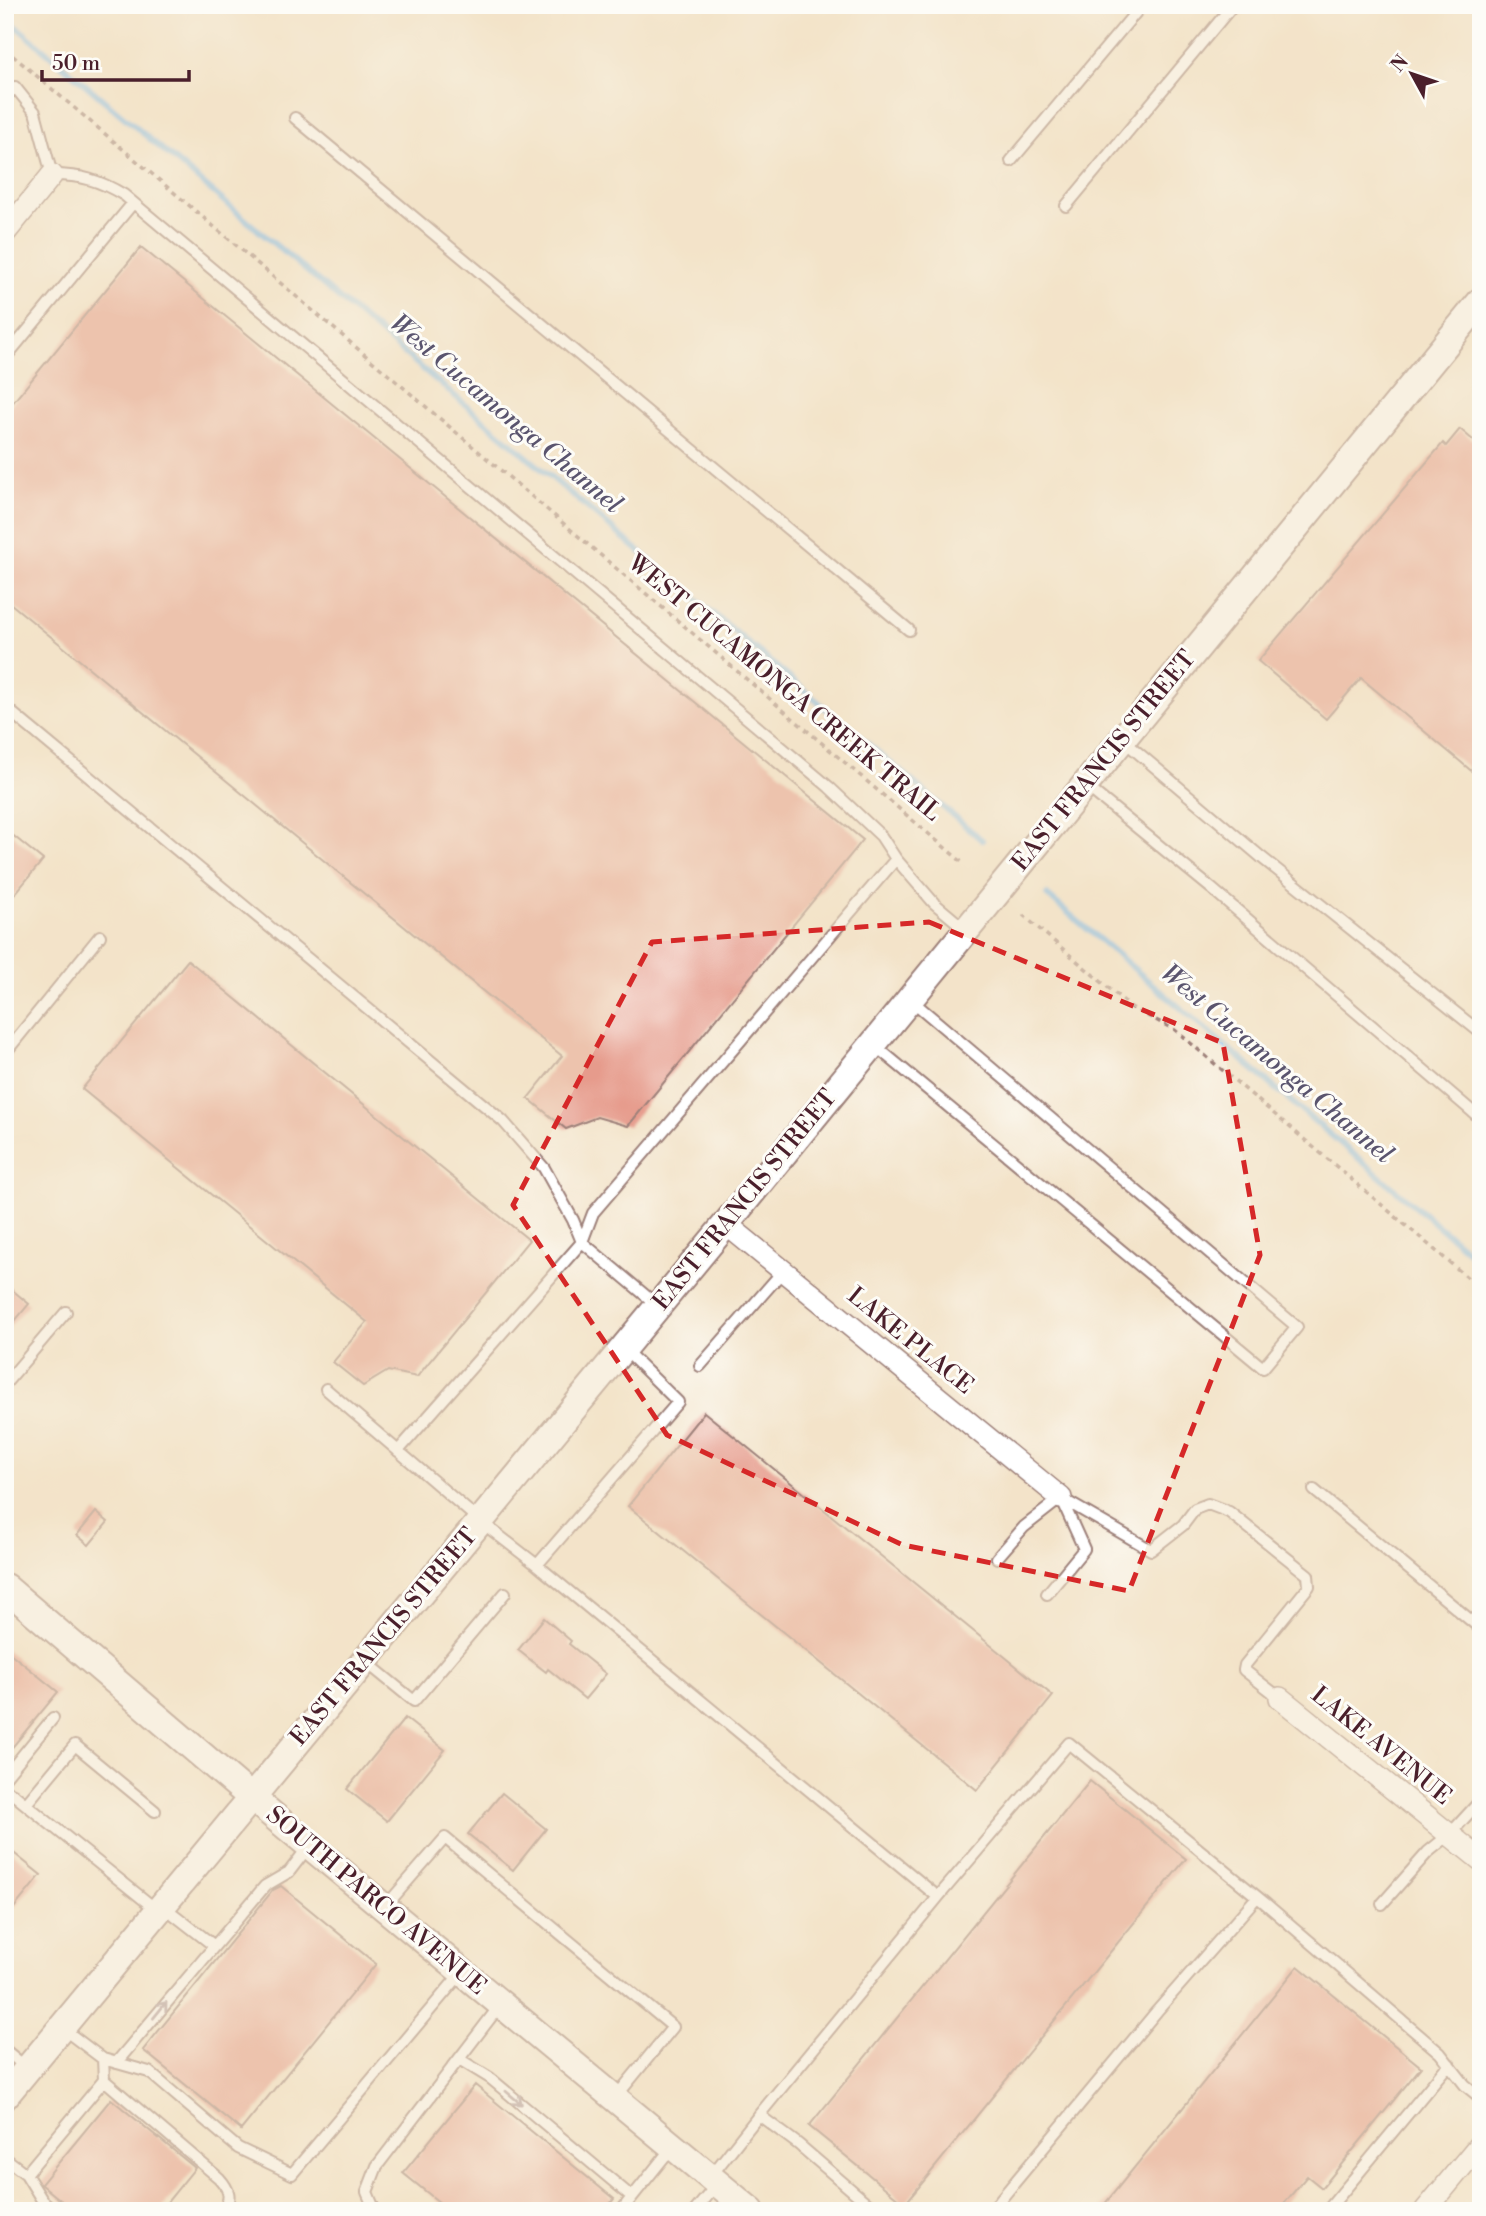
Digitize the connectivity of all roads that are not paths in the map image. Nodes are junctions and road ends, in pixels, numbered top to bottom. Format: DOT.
graph roads {
  1 [pos="1142,5"];
  2 [pos="1233,5"];
  3 [pos="5,79"];
  4 [pos="15,87"];
  5 [pos="5,97"];
  6 [pos="295,118"];
  7 [pos="1011,161"];
  8 [pos="52,175"];
  9 [pos="133,202"];
  10 [pos="1066,206"];
  11 [pos="5,233"];
  12 [pos="1481,301"];
  13 [pos="5,358"];
  14 [pos="909,630"];
  15 [pos="5,707"];
  16 [pos="1122,739"];
  17 [pos="1085,785"];
  18 [pos="896,859"];
  19 [pos="966,930"];
  20 [pos="100,936"];
  21 [pos="910,999"];
  22 [pos="1481,1033"];
  23 [pos="873,1044"];
  24 [pos="5,1053"];
  25 [pos="1481,1119"];
  26 [pos="726,1224"];
  27 [pos="582,1242"];
  28 [pos="783,1270"];
  29 [pos="658,1306"];
  30 [pos="66,1312"];
  31 [pos="623,1348"];
  32 [pos="700,1366"];
  33 [pos="5,1384"];
  34 [pos="326,1389"];
  35 [pos="398,1451"];
  36 [pos="1314,1490"];
  37 [pos="1061,1498"];
  38 [pos="480,1521"];
  39 [pos="997,1558"];
  40 [pos="537,1565"];
  41 [pos="5,1587"];
  42 [pos="505,1593"];
  43 [pos="1047,1594"];
  44 [pos="1481,1629"];
  45 [pos="365,1661"];
  46 [pos="1280,1698"];
  47 [pos="53,1718"];
  48 [pos="5,1777"];
  49 [pos="5,1790"];
  50 [pos="252,1798"];
  51 [pos="1481,1800"];
  52 [pos="26,1804"];
  53 [pos="155,1811"];
  54 [pos="1449,1835"];
  55 [pos="310,1846"];
  56 [pos="1481,1860"];
  57 [pos="938,1897"];
  58 [pos="1257,1897"];
  59 [pos="1382,1904"];
  60 [pos="160,1908"];
  61 [pos="385,1908"];
  62 [pos="214,1945"];
  63 [pos="462,1972"];
  64 [pos="502,2004"];
  65 [pos="62,2027"];
  66 [pos="5,2050"];
  67 [pos="103,2059"];
  68 [pos="459,2059"];
  69 [pos="116,2063"];
  70 [pos="1449,2064"];
  71 [pos="28,2069"];
  72 [pos="104,2080"];
  73 [pos="5,2096"];
  74 [pos="615,2098"];
  75 [pos="1481,2098"];
  76 [pos="759,2115"];
  77 [pos="1481,2143"];
  78 [pos="673,2146"];
  79 [pos="5,2158"];
  80 [pos="26,2174"];
  81 [pos="714,2180"];
  82 [pos="632,2197"];
  83 [pos="55,2211"];
  84 [pos="222,2211"];
  85 [pos="375,2211"];
  86 [pos="621,2211"];
  87 [pos="695,2211"];
  88 [pos="751,2211"];
  89 [pos="876,2211"];
  90 [pos="991,2211"];
  91 [pos="1327,2211"];
  92 [pos="1425,2211"];
  1 -- 7 [label="lane"];
  2 -- 10 [label="lane"];
  3 -- 4 [label="lane"];
  4 -- 5 [label="lane"];
  4 -- 8 [label="lane"];
  6 -- 14 [label="lane"];
  8 -- 9 [label="lane"];
  8 -- 11 [label="street"];
  9 -- 13 [label="lane"];
  9 -- 18 [label="lane"];
  12 -- 16 [label="street, EAST FRANCIS STREET"];
  15 -- 27 [label="lane"];
  16 -- 17 [label="street, EAST FRANCIS STREET"];
  16 -- 22 [label="lane"];
  17 -- 19 [label="street, EAST FRANCIS STREET"];
  17 -- 25 [label="lane"];
  18 -- 19 [label="lane"];
  18 -- 27 [label="lane"];
  19 -- 21 [label="street, EAST FRANCIS STREET"];
  20 -- 24 [label="lane"];
  21 -- 23 [label="street, EAST FRANCIS STREET"];
  21 -- 23 [label="lane"];
  23 -- 26 [label="street, EAST FRANCIS STREET"];
  26 -- 28 [label="street, LAKE PLACE"];
  26 -- 29 [label="street, EAST FRANCIS STREET"];
  27 -- 29 [label="lane"];
  27 -- 35 [label="lane"];
  28 -- 32 [label="lane"];
  28 -- 37 [label="street, LAKE PLACE"];
  29 -- 31 [label="street, EAST FRANCIS STREET"];
  30 -- 33 [label="lane"];
  31 -- 38 [label="street, EAST FRANCIS STREET"];
  31 -- 40 [label="lane"];
  34 -- 35 [label="lane"];
  35 -- 38 [label="lane"];
  36 -- 44 [label="lane"];
  37 -- 39 [label="lane"];
  37 -- 43 [label="lane"];
  37 -- 46 [label="lane"];
  38 -- 40 [label="lane"];
  38 -- 45 [label="street, EAST FRANCIS STREET"];
  40 -- 57 [label="lane"];
  41 -- 50 [label="street, SOUTH PARCO AVENUE"];
  42 -- 45 [label="lane"];
  45 -- 50 [label="street, EAST FRANCIS STREET"];
  46 -- 54 [label="street, LAKE AVENUE"];
  47 -- 48 [label="lane"];
  49 -- 52 [label="lane"];
  50 -- 55 [label="street, SOUTH PARCO AVENUE"];
  50 -- 60 [label="street, EAST FRANCIS STREET"];
  51 -- 54 [label="lane"];
  52 -- 53 [label="lane"];
  52 -- 60 [label="lane"];
  54 -- 56 [label="street, LAKE AVENUE"];
  54 -- 59 [label="lane"];
  55 -- 61 [label="street, SOUTH PARCO AVENUE"];
  55 -- 62 [label="lane"];
  57 -- 58 [label="lane"];
  57 -- 76 [label="lane"];
  58 -- 70 [label="lane"];
  58 -- 90 [label="lane"];
  60 -- 62 [label="lane"];
  60 -- 65 [label="street, EAST FRANCIS STREET"];
  61 -- 63 [label="street, SOUTH PARCO AVENUE"];
  61 -- 74 [label="lane"];
  69 -- 62 [label="lane, one-way"];
  63 -- 64 [label="street, SOUTH PARCO AVENUE"];
  63 -- 69 [label="lane"];
  64 -- 68 [label="lane"];
  64 -- 74 [label="street, SOUTH PARCO AVENUE"];
  65 -- 67 [label="lane"];
  65 -- 71 [label="street, EAST FRANCIS STREET"];
  66 -- 71 [label="lane"];
  67 -- 69 [label="lane"];
  67 -- 72 [label="lane"];
  68 -- 82 [label="lane, one-way"];
  68 -- 85 [label="lane"];
  70 -- 75 [label="lane"];
  70 -- 91 [label="lane"];
  71 -- 73 [label="street, EAST FRANCIS STREET"];
  72 -- 80 [label="lane"];
  72 -- 84 [label="lane"];
  74 -- 78 [label="street, SOUTH PARCO AVENUE"];
  76 -- 81 [label="lane"];
  76 -- 89 [label="lane"];
  77 -- 92 [label="street"];
  78 -- 81 [label="street, SOUTH PARCO AVENUE"];
  78 -- 82 [label="lane"];
  79 -- 80 [label="lane"];
  80 -- 83 [label="lane"];
  81 -- 87 [label="lane"];
  81 -- 88 [label="street, SOUTH PARCO AVENUE"];
  82 -- 86 [label="lane"];
}
